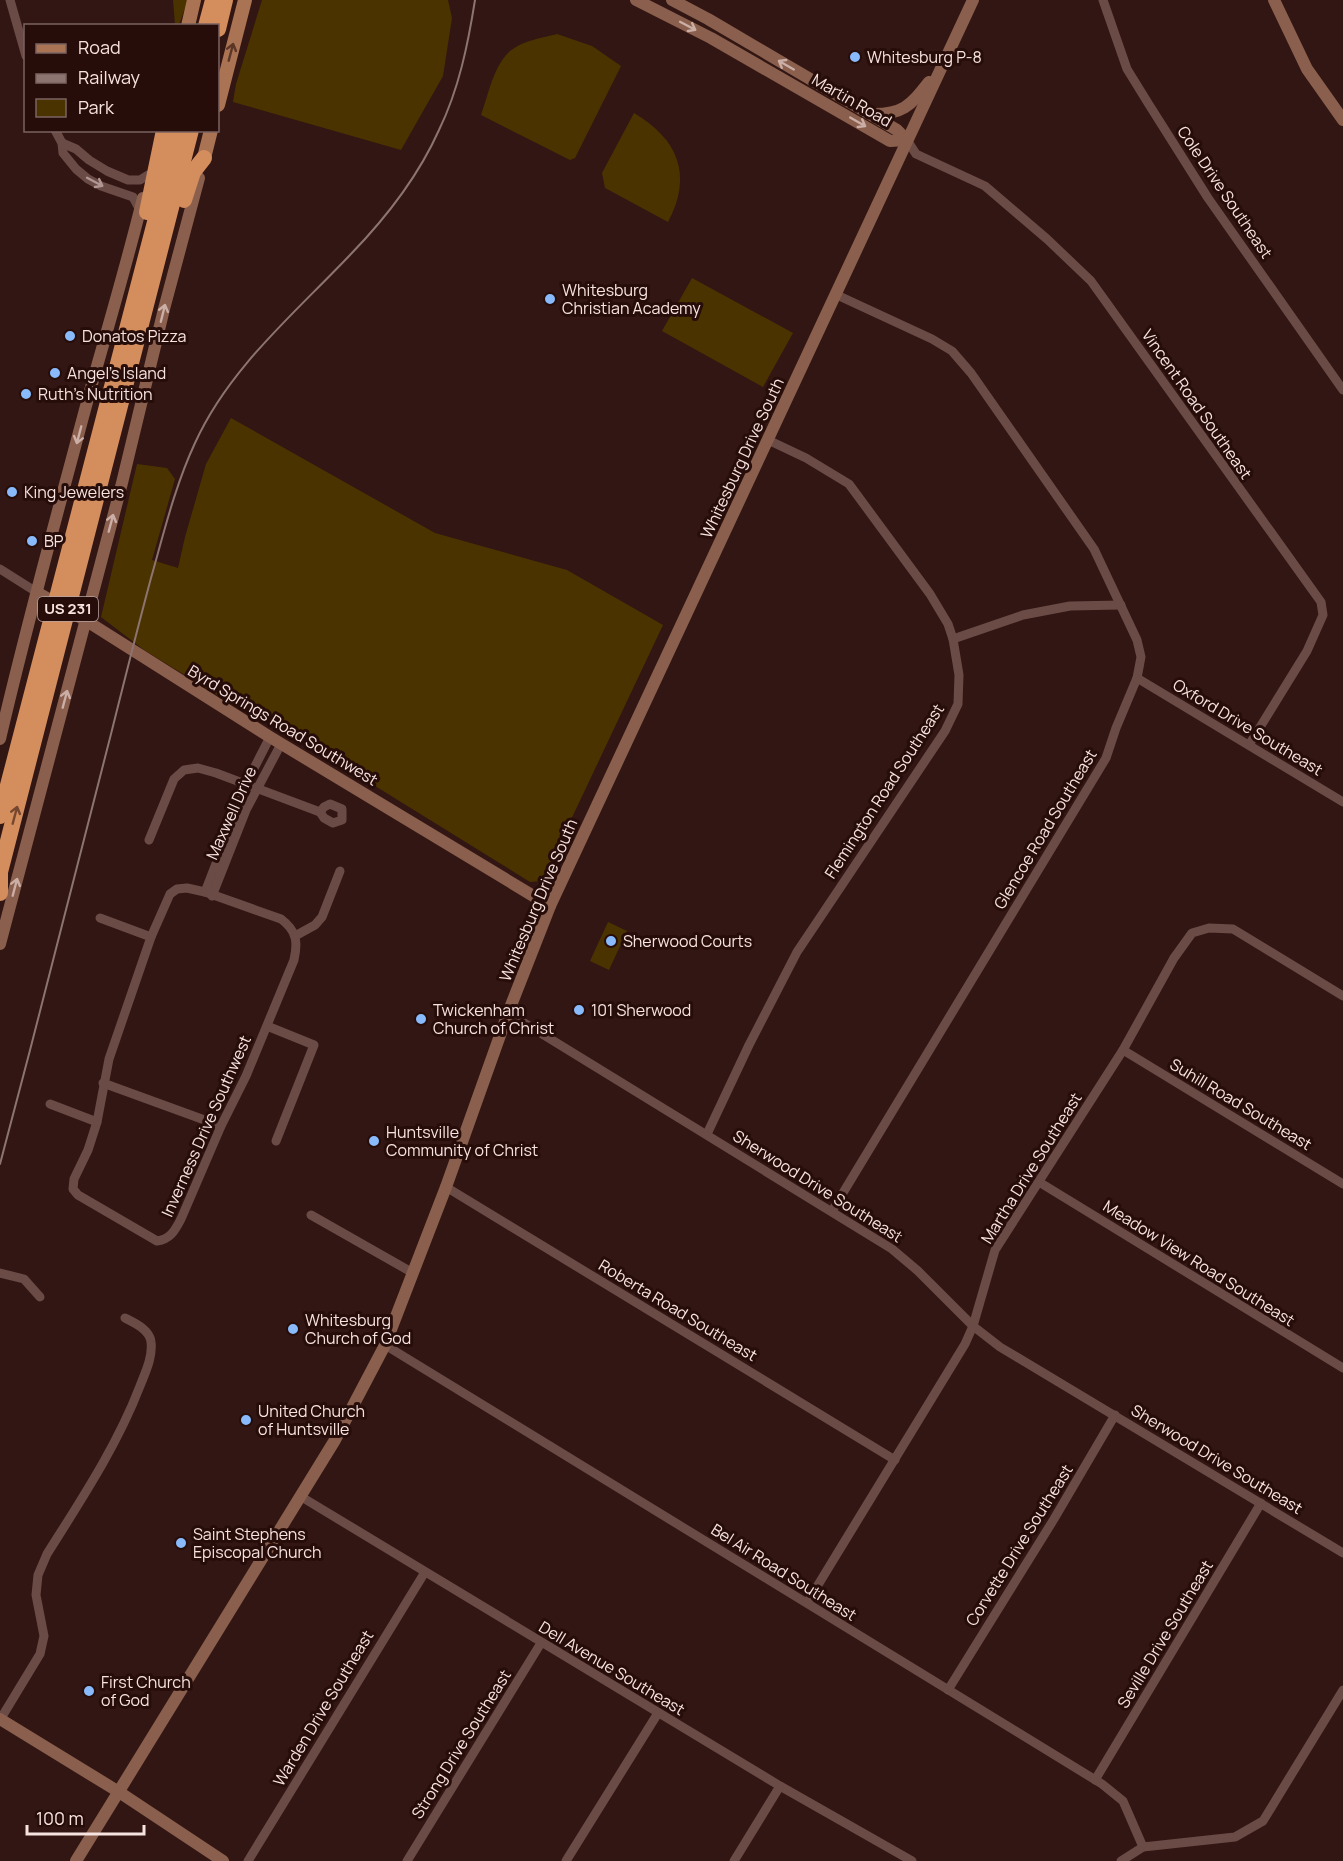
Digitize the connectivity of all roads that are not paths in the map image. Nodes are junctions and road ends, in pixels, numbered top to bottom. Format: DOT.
graph roads {
  1 [pos="10,0"];
  2 [pos="194,0"];
  3 [pos="213,0"];
  4 [pos="225,0"];
  5 [pos="245,0"];
  6 [pos="636,0"];
  7 [pos="672,0"];
  8 [pos="973,0"];
  9 [pos="1103,0"];
  10 [pos="1274,0"];
  11 [pos="188,24"];
  12 [pos="207,24"];
  13 [pos="219,25"];
  14 [pos="24,49"];
  15 [pos="943,64"];
  16 [pos="219,101"];
  17 [pos="870,114"];
  18 [pos="1343,120"];
  19 [pos="56,132"];
  20 [pos="161,132"];
  21 [pos="162,132"];
  22 [pos="179,132"];
  23 [pos="191,132"];
  24 [pos="210,132"];
  25 [pos="907,140"];
  26 [pos="62,143"];
  27 [pos="204,158"];
  28 [pos="148,175"];
  29 [pos="140,210"];
  30 [pos="837,295"];
  31 [pos="140,307"];
  32 [pos="1343,390"];
  33 [pos="768,440"];
  34 [pos="53,533"];
  35 [pos="101,561"];
  36 [pos="0,569"];
  37 [pos="38,593"];
  38 [pos="1120,605"];
  39 [pos="85,620"];
  40 [pos="953,639"];
  41 [pos="20,657"];
  42 [pos="43,677"];
  43 [pos="71,677"];
  44 [pos="1137,678"];
  45 [pos="0,739"];
  46 [pos="275,741"];
  47 [pos="1249,745"];
  48 [pos="246,784"];
  49 [pos="257,788"];
  50 [pos="1343,802"];
  51 [pos="320,812"];
  52 [pos="0,816"];
  53 [pos="149,840"];
  54 [pos="0,871"];
  55 [pos="340,871"];
  56 [pos="0,893"];
  57 [pos="208,894"];
  58 [pos="550,906"];
  59 [pos="100,918"];
  60 [pos="295,936"];
  61 [pos="151,937"];
  62 [pos="0,944"];
  63 [pos="1343,996"];
  64 [pos="508,1013"];
  65 [pos="267,1026"];
  66 [pos="1123,1050"];
  67 [pos="103,1083"];
  68 [pos="50,1104"];
  69 [pos="97,1122"];
  70 [pos="221,1126"];
  71 [pos="707,1134"];
  72 [pos="276,1141"];
  73 [pos="1039,1182"];
  74 [pos="1343,1184"];
  75 [pos="446,1186"];
  76 [pos="832,1211"];
  77 [pos="311,1215"];
  78 [pos="0,1273"];
  79 [pos="413,1273"];
  80 [pos="40,1297"];
  81 [pos="125,1318"];
  82 [pos="973,1326"];
  83 [pos="385,1345"];
  84 [pos="1343,1368"];
  85 [pos="1115,1415"];
  86 [pos="895,1460"];
  87 [pos="300,1496"];
  88 [pos="1261,1503"];
  89 [pos="1343,1553"];
  90 [pos="425,1572"];
  91 [pos="807,1603"];
  92 [pos="541,1643"];
  93 [pos="948,1690"];
  94 [pos="1343,1690"];
  95 [pos="658,1713"];
  96 [pos="0,1720"];
  97 [pos="1095,1780"];
  98 [pos="780,1786"];
  99 [pos="119,1792"];
  100 [pos="1143,1847"];
  101 [pos="76,1861"];
  102 [pos="223,1861"];
  103 [pos="248,1861"];
  104 [pos="408,1861"];
  105 [pos="566,1861"];
  106 [pos="734,1861"];
  107 [pos="912,1861"];
  108 [pos="1121,1861"];
  1 -- 14 [label="street"];
  2 -- 11 [label="main road"];
  3 -- 12 [label="highway"];
  4 -- 13 [label="highway"];
  16 -- 5 [label="main road, one-way"];
  6 -- 25 [label="main road, Martin Road, one-way"];
  17 -- 7 [label="main road, Martin Road, one-way"];
  8 -- 15 [label="main road, Whitesburg Drive South"];
  9 -- 32 [label="street, Cole Drive Southeast"];
  10 -- 18 [label="main road"];
  15 -- 17 [label="main road"];
  15 -- 25 [label="main road, Whitesburg Drive South"];
  17 -- 25 [label="main road, Martin Road"];
  19 -- 26 [label="street"];
  20 -- 28 [label="main road"];
  21 -- 31 [label="highway"];
  22 -- 31 [label="highway"];
  23 -- 31 [label="highway"];
  24 -- 27 [label="main road"];
  25 -- 30 [label="main road, Whitesburg Drive South"];
  25 -- 47 [label="street, Vincent Road Southeast"];
  26 -- 28 [label="street"];
  26 -- 29 [label="street, one-way"];
  27 -- 31 [label="highway"];
  35 -- 27 [label="main road, one-way"];
  28 -- 29 [label="main road"];
  29 -- 34 [label="main road, one-way"];
  30 -- 33 [label="main road, Whitesburg Drive South"];
  30 -- 38 [label="street, Glencoe Road Southeast"];
  31 -- 42 [label="highway"];
  33 -- 40 [label="street, Flemington Road Southeast"];
  33 -- 58 [label="main road, Whitesburg Drive South"];
  34 -- 35 [label="main road"];
  34 -- 37 [label="main road"];
  35 -- 39 [label="main road"];
  36 -- 37 [label="street, Byrd Springs Road Southwest"];
  37 -- 39 [label="main road, Byrd Springs Road Southwest"];
  37 -- 41 [label="main road"];
  38 -- 40 [label="street"];
  38 -- 44 [label="street, Glencoe Road Southeast"];
  39 -- 43 [label="main road"];
  39 -- 46 [label="main road, Byrd Springs Road Southwest"];
  40 -- 71 [label="street, Flemington Road Southeast"];
  41 -- 43 [label="main road"];
  41 -- 45 [label="main road"];
  42 -- 52 [label="highway"];
  54 -- 42 [label="highway, one-way"];
  62 -- 43 [label="main road, one-way"];
  44 -- 47 [label="street, Oxford Drive Southeast"];
  44 -- 76 [label="street, Glencoe Road Southeast"];
  46 -- 48 [label="street"];
  46 -- 49 [label="street, Maxwell Drive"];
  46 -- 58 [label="main road, Byrd Springs Road Southwest"];
  47 -- 50 [label="street, Oxford Drive Southeast"];
  48 -- 49 [label="street"];
  48 -- 53 [label="street"];
  48 -- 57 [label="street"];
  49 -- 51 [label="street"];
  49 -- 57 [label="street, Maxwell Drive"];
  54 -- 56 [label="highway"];
  55 -- 60 [label="street"];
  57 -- 60 [label="street, Inverness Drive Southwest"];
  57 -- 61 [label="street, Inverness Drive Southwest"];
  58 -- 64 [label="main road, Whitesburg Drive South"];
  59 -- 61 [label="street"];
  60 -- 65 [label="street, Inverness Drive Southwest"];
  61 -- 67 [label="street, Inverness Drive Southwest"];
  63 -- 66 [label="street, Martha Drive Southeast"];
  64 -- 71 [label="street, Sherwood Drive Southeast"];
  64 -- 75 [label="main road, Whitesburg Drive South"];
  65 -- 70 [label="street, Inverness Drive Southwest"];
  65 -- 72 [label="street"];
  66 -- 73 [label="street, Martha Drive Southeast"];
  66 -- 74 [label="street, Suhill Road Southeast"];
  67 -- 69 [label="street, Inverness Drive Southwest"];
  67 -- 70 [label="street"];
  68 -- 69 [label="street"];
  69 -- 70 [label="street, Inverness Drive Southwest"];
  71 -- 76 [label="street, Sherwood Drive Southeast"];
  73 -- 82 [label="street, Martha Drive Southeast"];
  73 -- 84 [label="street, Meadow View Road Southeast"];
  75 -- 79 [label="main road, Whitesburg Drive South"];
  75 -- 86 [label="street, Roberta Road Southeast"];
  76 -- 82 [label="street, Sherwood Drive Southeast"];
  77 -- 79 [label="street"];
  78 -- 80 [label="street"];
  79 -- 83 [label="main road, Whitesburg Drive South"];
  81 -- 96 [label="street"];
  82 -- 85 [label="street, Sherwood Drive Southeast"];
  82 -- 86 [label="street, Martha Drive Southeast"];
  83 -- 87 [label="main road, Whitesburg Drive South"];
  83 -- 91 [label="street, Bel Air Road Southeast"];
  85 -- 88 [label="street, Sherwood Drive Southeast"];
  85 -- 93 [label="street, Corvette Drive Southeast"];
  86 -- 91 [label="street, Martha Drive Southeast"];
  87 -- 90 [label="street, Dell Avenue Southeast"];
  87 -- 99 [label="main road, Whitesburg Drive South"];
  88 -- 89 [label="street, Sherwood Drive Southeast"];
  88 -- 97 [label="street, Seville Drive Southeast"];
  90 -- 92 [label="street, Dell Avenue Southeast"];
  90 -- 103 [label="street, Warden Drive Southeast"];
  91 -- 93 [label="street, Bel Air Road Southeast"];
  92 -- 95 [label="street, Dell Avenue Southeast"];
  92 -- 104 [label="street, Strong Drive Southeast"];
  93 -- 97 [label="street, Bel Air Road Southeast"];
  94 -- 100 [label="street"];
  95 -- 98 [label="street, Dell Avenue Southeast"];
  95 -- 105 [label="street"];
  96 -- 99 [label="main road"];
  97 -- 100 [label="street, Bel Air Road Southeast"];
  98 -- 106 [label="street"];
  98 -- 107 [label="street, Dell Avenue Southeast"];
  99 -- 101 [label="main road, Whitesburg Drive South"];
  99 -- 102 [label="main road"];
  100 -- 108 [label="street"];
}
